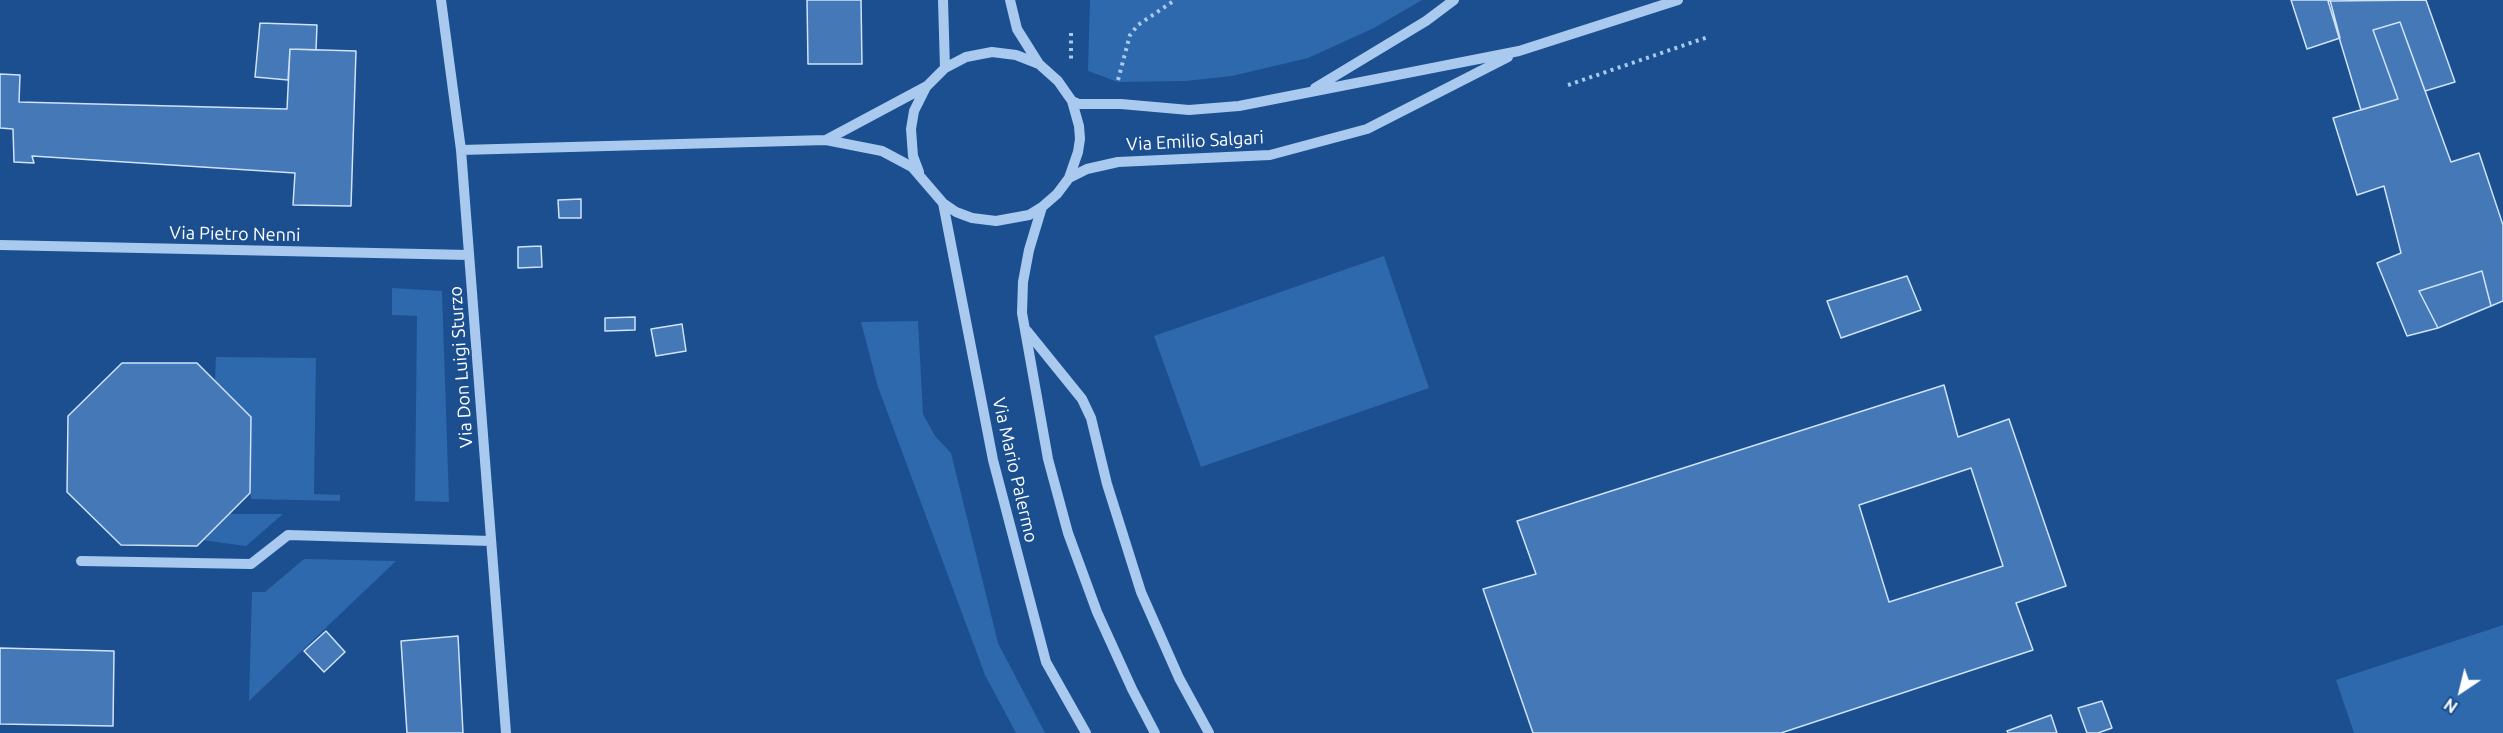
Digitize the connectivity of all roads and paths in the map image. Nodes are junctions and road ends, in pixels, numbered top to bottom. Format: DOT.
graph roads {
  1 [pos="441,0"];
  2 [pos="943,0"];
  3 [pos="1010,0"];
  4 [pos="1175,0"];
  5 [pos="1454,0"];
  6 [pos="1678,0"];
  7 [pos="1663,2"];
  8 [pos="1708,37"];
  9 [pos="1520,51"];
  10 [pos="1039,64"];
  11 [pos="945,68"];
  12 [pos="1568,85"];
  13 [pos="927,86"];
  14 [pos="1309,92"];
  15 [pos="1072,101"];
  16 [pos="1121,104"];
  17 [pos="826,140"];
  18 [pos="461,150"];
  19 [pos="1069,178"];
  20 [pos="924,183"];
  21 [pos="943,203"];
  22 [pos="1042,207"];
  23 [pos="0,245"];
  24 [pos="469,255"];
  25 [pos="1025,327"];
  26 [pos="491,541"];
  27 [pos="81,561"];
  28 [pos="506,733"];
  29 [pos="1086,733"];
  30 [pos="1155,733"];
  31 [pos="1209,733"];
  1 -- 18 [label="street, Via Don Luigi Sturzo"];
  2 -- 11 [label="street"];
  3 -- 10 [label="street"];
  4 -- 16 [label="path"];
  5 -- 14 [label="street"];
  6 -- 7 [label="street, Via Emilio Salgari"];
  7 -- 9 [label="street, Via Emilio Salgari"];
  8 -- 12 [label="path"];
  9 -- 14 [label="street, Via Emilio Salgari"];
  9 -- 19 [label="street, Via Emilio Salgari"];
  10 -- 11 [label="street"];
  10 -- 15 [label="street"];
  11 -- 13 [label="street"];
  13 -- 17 [label="street"];
  13 -- 20 [label="street"];
  14 -- 16 [label="street, Via Emilio Salgari"];
  15 -- 16 [label="street, Via Emilio Salgari"];
  15 -- 19 [label="street"];
  17 -- 18 [label="street"];
  17 -- 20 [label="street"];
  18 -- 24 [label="street, Via Don Luigi Sturzo"];
  19 -- 22 [label="street"];
  20 -- 21 [label="street"];
  21 -- 22 [label="street"];
  21 -- 29 [label="street, Via Mario Palermo"];
  22 -- 25 [label="street, Via Mario Palermo"];
  23 -- 24 [label="street, Via Pietro Nenni"];
  24 -- 26 [label="street, Via Don Luigi Sturzo"];
  25 -- 30 [label="street, Via Mario Palermo"];
  25 -- 31 [label="street"];
  26 -- 27 [label="street"];
  26 -- 28 [label="street, Via Don Luigi Sturzo"];
}
